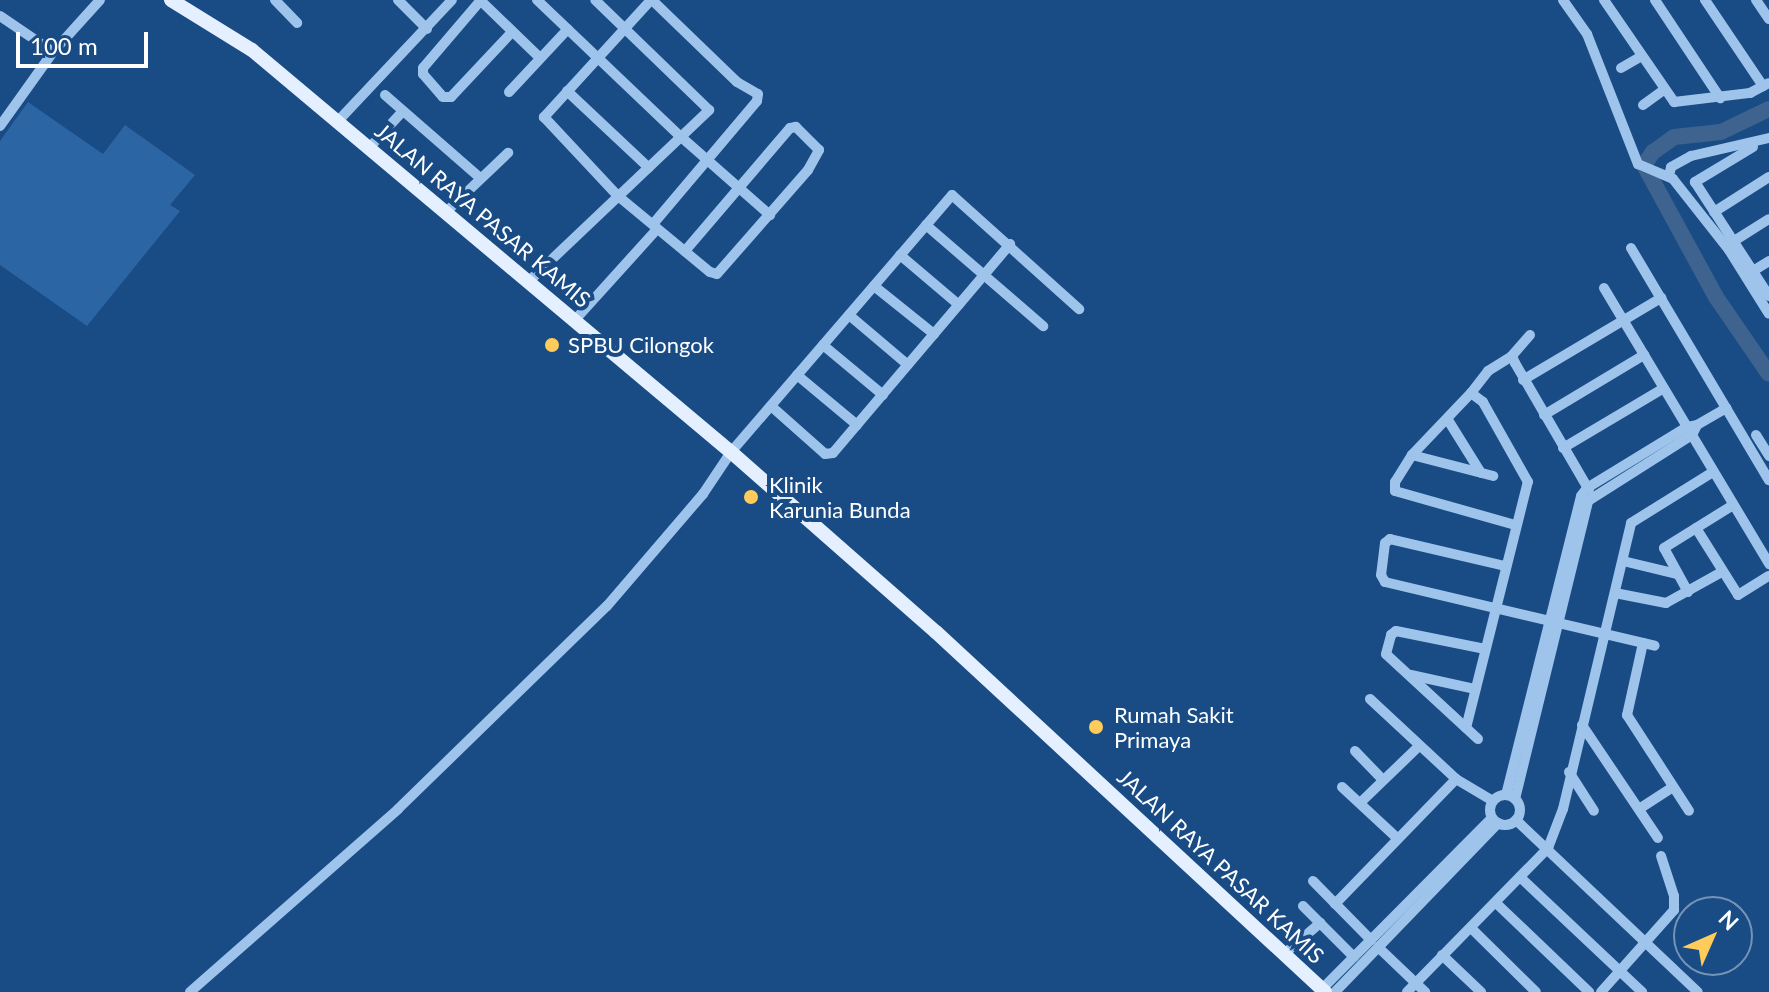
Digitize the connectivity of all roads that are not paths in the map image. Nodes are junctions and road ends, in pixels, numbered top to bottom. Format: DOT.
graph roads {
  1 [pos="100,0"];
  2 [pos="275,0"];
  3 [pos="398,0"];
  4 [pos="452,0"];
  5 [pos="481,0"];
  6 [pos="537,0"];
  7 [pos="595,0"];
  8 [pos="652,0"];
  9 [pos="1563,0"];
  10 [pos="1604,0"];
  11 [pos="1655,0"];
  12 [pos="1705,0"];
  13 [pos="1756,0"];
  14 [pos="176,1"];
  15 [pos="0,16"];
  16 [pos="1769,19"];
  17 [pos="297,23"];
  18 [pos="623,28"];
  19 [pos="427,29"];
  20 [pos="568,29"];
  21 [pos="512,32"];
  22 [pos="53,52"];
  23 [pos="598,56"];
  24 [pos="1642,56"];
  25 [pos="540,58"];
  26 [pos="1621,68"];
  27 [pos="1766,84"];
  28 [pos="1664,90"];
  29 [pos="567,91"];
  30 [pos="509,92"];
  31 [pos="385,95"];
  32 [pos="1720,98"];
  33 [pos="1643,105"];
  34 [pos="402,112"];
  35 [pos="338,121"];
  36 [pos="0,126"];
  37 [pos="680,136"];
  38 [pos="1769,138"];
  39 [pos="370,147"];
  40 [pos="1753,147"];
  41 [pos="508,153"];
  42 [pos="708,160"];
  43 [pos="649,168"];
  44 [pos="1664,175"];
  45 [pos="1769,177"];
  46 [pos="480,178"];
  47 [pos="739,187"];
  48 [pos="618,196"];
  49 [pos="446,212"];
  50 [pos="1714,212"];
  51 [pos="770,215"];
  52 [pos="1769,219"];
  53 [pos="926,225"];
  54 [pos="655,226"];
  55 [pos="1734,241"];
  56 [pos="1010,244"];
  57 [pos="1631,248"];
  58 [pos="685,251"];
  59 [pos="900,255"];
  60 [pos="1769,261"];
  61 [pos="1753,271"];
  62 [pos="985,273"];
  63 [pos="528,282"];
  64 [pos="874,286"];
  65 [pos="1604,288"];
  66 [pos="1769,296"];
  67 [pos="1661,298"];
  68 [pos="959,305"];
  69 [pos="1079,309"];
  70 [pos="1769,314"];
  71 [pos="849,315"];
  72 [pos="1623,320"];
  73 [pos="574,321"];
  74 [pos="1043,326"];
  75 [pos="934,334"];
  76 [pos="1530,335"];
  77 [pos="823,345"];
  78 [pos="1644,355"];
  79 [pos="1512,356"];
  80 [pos="908,365"];
  81 [pos="797,375"];
  82 [pos="1523,380"];
  83 [pos="1664,388"];
  84 [pos="1471,393"];
  85 [pos="883,395"];
  86 [pos="771,406"];
  87 [pos="1726,408"];
  88 [pos="1544,415"];
  89 [pos="1448,420"];
  90 [pos="857,425"];
  91 [pos="1692,429"];
  92 [pos="1756,435"];
  93 [pos="1563,448"];
  94 [pos="731,452"];
  95 [pos="1412,455"];
  96 [pos="1769,456"];
  97 [pos="1713,472"];
  98 [pos="1481,473"];
  99 [pos="1493,476"];
  100 [pos="1769,480"];
  101 [pos="1590,491"];
  102 [pos="1733,505"];
  103 [pos="1515,525"];
  104 [pos="1696,528"];
  105 [pos="1623,561"];
  106 [pos="1769,564"];
  107 [pos="1505,566"];
  108 [pos="1722,572"];
  109 [pos="1677,574"];
  110 [pos="1769,576"];
  111 [pos="1688,592"];
  112 [pos="1615,593"];
  113 [pos="1495,609"];
  114 [pos="1552,623"];
  115 [pos="1604,633"];
  116 [pos="1643,643"];
  117 [pos="1655,646"];
  118 [pos="1485,649"];
  119 [pos="1409,674"];
  120 [pos="1475,689"];
  121 [pos="1370,699"];
  122 [pos="1582,725"];
  123 [pos="1466,728"];
  124 [pos="1478,739"];
  125 [pos="1418,747"];
  126 [pos="1355,751"];
  127 [pos="1569,772"];
  128 [pos="1456,779"];
  129 [pos="1383,780"];
  130 [pos="1342,787"];
  131 [pos="1673,787"];
  132 [pos="1511,797"];
  133 [pos="1493,801"];
  134 [pos="1360,803"];
  135 [pos="1639,809"];
  136 [pos="1594,811"];
  137 [pos="1689,811"];
  138 [pos="1516,820"];
  139 [pos="1495,821"];
  140 [pos="1397,838"];
  141 [pos="1658,838"];
  142 [pos="1548,848"];
  143 [pos="1661,856"];
  144 [pos="1520,877"];
  145 [pos="1313,881"];
  146 [pos="1496,903"];
  147 [pos="1335,904"];
  148 [pos="1303,906"];
  149 [pos="1320,923"];
  150 [pos="1471,928"];
  151 [pos="1647,943"];
  152 [pos="1375,944"];
  153 [pos="1284,954"];
  154 [pos="1442,955"];
  155 [pos="1360,956"];
  156 [pos="1621,971"];
  157 [pos="1416,983"];
  158 [pos="1581,989"];
  159 [pos="1327,991"];
  160 [pos="190,992"];
  161 [pos="1407,992"];
  162 [pos="1425,992"];
  163 [pos="1481,992"];
  164 [pos="1536,992"];
  165 [pos="1601,992"];
  166 [pos="1642,992"];
  167 [pos="1698,992"];
  1 -- 22 [label="street"];
  2 -- 17 [label="street"];
  3 -- 19 [label="street"];
  4 -- 19 [label="street"];
  5 -- 21 [label="street"];
  5 -- 21 [label="street"];
  6 -- 20 [label="street"];
  7 -- 18 [label="street"];
  8 -- 18 [label="street"];
  8 -- 42 [label="street"];
  9 -- 44 [label="street"];
  10 -- 24 [label="street"];
  11 -- 32 [label="street"];
  12 -- 27 [label="street"];
  13 -- 16 [label="street"];
  14 -- 35 [label="main road, JALAN RAYA PASAR KAMIS"];
  15 -- 22 [label="street"];
  18 -- 23 [label="street"];
  18 -- 37 [label="street"];
  19 -- 35 [label="street"];
  20 -- 23 [label="street"];
  20 -- 25 [label="street"];
  21 -- 25 [label="street"];
  22 -- 36 [label="street"];
  23 -- 29 [label="street"];
  23 -- 37 [label="street"];
  24 -- 26 [label="street"];
  24 -- 28 [label="street"];
  25 -- 30 [label="street"];
  27 -- 32 [label="street"];
  28 -- 32 [label="street"];
  28 -- 33 [label="street"];
  29 -- 43 [label="street"];
  29 -- 48 [label="street"];
  31 -- 34 [label="street"];
  34 -- 39 [label="street"];
  34 -- 46 [label="street"];
  35 -- 39 [label="main road, JALAN RAYA PASAR KAMIS"];
  37 -- 42 [label="street"];
  37 -- 43 [label="street"];
  38 -- 44 [label="street"];
  39 -- 49 [label="main road, JALAN RAYA PASAR KAMIS"];
  40 -- 50 [label="street"];
  41 -- 46 [label="street"];
  42 -- 47 [label="street"];
  42 -- 54 [label="street"];
  43 -- 48 [label="street"];
  44 -- 70 [label="street"];
  45 -- 50 [label="street"];
  46 -- 49 [label="street"];
  47 -- 51 [label="street"];
  47 -- 51 [label="street"];
  47 -- 58 [label="street"];
  48 -- 54 [label="street"];
  48 -- 63 [label="street"];
  49 -- 63 [label="main road, JALAN RAYA PASAR KAMIS"];
  50 -- 55 [label="street"];
  51 -- 58 [label="street"];
  52 -- 55 [label="street"];
  53 -- 56 [label="street"];
  53 -- 59 [label="street"];
  53 -- 62 [label="street"];
  54 -- 58 [label="street"];
  54 -- 73 [label="street"];
  55 -- 61 [label="street"];
  56 -- 62 [label="street"];
  56 -- 69 [label="street"];
  57 -- 67 [label="street"];
  59 -- 64 [label="street"];
  59 -- 68 [label="street"];
  60 -- 61 [label="street"];
  61 -- 66 [label="street"];
  62 -- 68 [label="street"];
  62 -- 74 [label="street"];
  63 -- 73 [label="main road, JALAN RAYA PASAR KAMIS"];
  64 -- 71 [label="street"];
  64 -- 75 [label="street"];
  65 -- 72 [label="street"];
  67 -- 72 [label="street"];
  67 -- 87 [label="street"];
  68 -- 75 [label="street"];
  71 -- 77 [label="street"];
  71 -- 80 [label="street"];
  72 -- 78 [label="street"];
  72 -- 82 [label="street"];
  73 -- 94 [label="main road, JALAN RAYA PASAR KAMIS"];
  75 -- 80 [label="street"];
  76 -- 79 [label="street"];
  77 -- 81 [label="street"];
  77 -- 85 [label="street"];
  78 -- 83 [label="street"];
  78 -- 88 [label="street"];
  79 -- 82 [label="street"];
  79 -- 84 [label="street"];
  80 -- 85 [label="street"];
  81 -- 86 [label="street"];
  81 -- 90 [label="street"];
  82 -- 88 [label="street"];
  83 -- 91 [label="street"];
  83 -- 93 [label="street"];
  84 -- 89 [label="street"];
  84 -- 103 [label="street"];
  85 -- 90 [label="street"];
  86 -- 90 [label="street"];
  86 -- 94 [label="street"];
  87 -- 91 [label="street"];
  87 -- 100 [label="street"];
  88 -- 93 [label="street"];
  89 -- 95 [label="street"];
  89 -- 98 [label="street"];
  91 -- 97 [label="street"];
  91 -- 101 [label="street"];
  92 -- 96 [label="street"];
  93 -- 101 [label="street"];
  94 -- 153 [label="main road, JALAN RAYA PASAR KAMIS"];
  94 -- 160 [label="street"];
  95 -- 98 [label="street"];
  95 -- 103 [label="street"];
  97 -- 102 [label="street"];
  97 -- 105 [label="street"];
  98 -- 99 [label="street"];
  101 -- 114 [label="street"];
  102 -- 104 [label="street"];
  102 -- 106 [label="street"];
  103 -- 107 [label="street"];
  104 -- 108 [label="street"];
  104 -- 109 [label="street"];
  105 -- 109 [label="street"];
  105 -- 112 [label="street"];
  107 -- 113 [label="street"];
  107 -- 113 [label="street"];
  108 -- 110 [label="street"];
  108 -- 111 [label="street"];
  109 -- 111 [label="street"];
  111 -- 112 [label="street"];
  112 -- 115 [label="street"];
  113 -- 114 [label="street"];
  113 -- 118 [label="street"];
  114 -- 115 [label="street"];
  114 -- 132 [label="street"];
  115 -- 116 [label="street"];
  115 -- 122 [label="street"];
  116 -- 117 [label="street"];
  116 -- 131 [label="street"];
  118 -- 119 [label="street"];
  118 -- 120 [label="street"];
  119 -- 120 [label="street"];
  119 -- 123 [label="street"];
  120 -- 123 [label="street"];
  121 -- 125 [label="street"];
  122 -- 127 [label="street"];
  122 -- 135 [label="street"];
  123 -- 124 [label="street"];
  125 -- 128 [label="street"];
  125 -- 129 [label="street"];
  126 -- 129 [label="street"];
  127 -- 136 [label="street"];
  127 -- 142 [label="street"];
  128 -- 133 [label="street"];
  128 -- 140 [label="street"];
  129 -- 134 [label="street"];
  130 -- 134 [label="street"];
  131 -- 135 [label="street"];
  131 -- 137 [label="street"];
  132 -- 133 [label="street"];
  132 -- 138 [label="street"];
  133 -- 139 [label="street"];
  134 -- 140 [label="street"];
  135 -- 141 [label="street"];
  138 -- 139 [label="street"];
  138 -- 142 [label="street"];
  139 -- 152 [label="street"];
  140 -- 147 [label="street"];
  142 -- 144 [label="street"];
  142 -- 151 [label="street"];
  143 -- 151 [label="street"];
  144 -- 146 [label="street"];
  144 -- 156 [label="street"];
  145 -- 147 [label="street"];
  146 -- 150 [label="street"];
  146 -- 158 [label="street"];
  147 -- 152 [label="street"];
  148 -- 149 [label="street"];
  149 -- 153 [label="street"];
  149 -- 155 [label="street"];
  150 -- 154 [label="street"];
  150 -- 164 [label="street"];
  151 -- 156 [label="street"];
  151 -- 167 [label="street"];
  152 -- 155 [label="street"];
  152 -- 157 [label="street"];
  153 -- 159 [label="main road, JALAN RAYA PASAR KAMIS"];
  154 -- 157 [label="street"];
  154 -- 163 [label="street"];
  155 -- 159 [label="street"];
  156 -- 165 [label="street"];
  156 -- 166 [label="street"];
  157 -- 161 [label="street"];
  157 -- 162 [label="street"];
}
